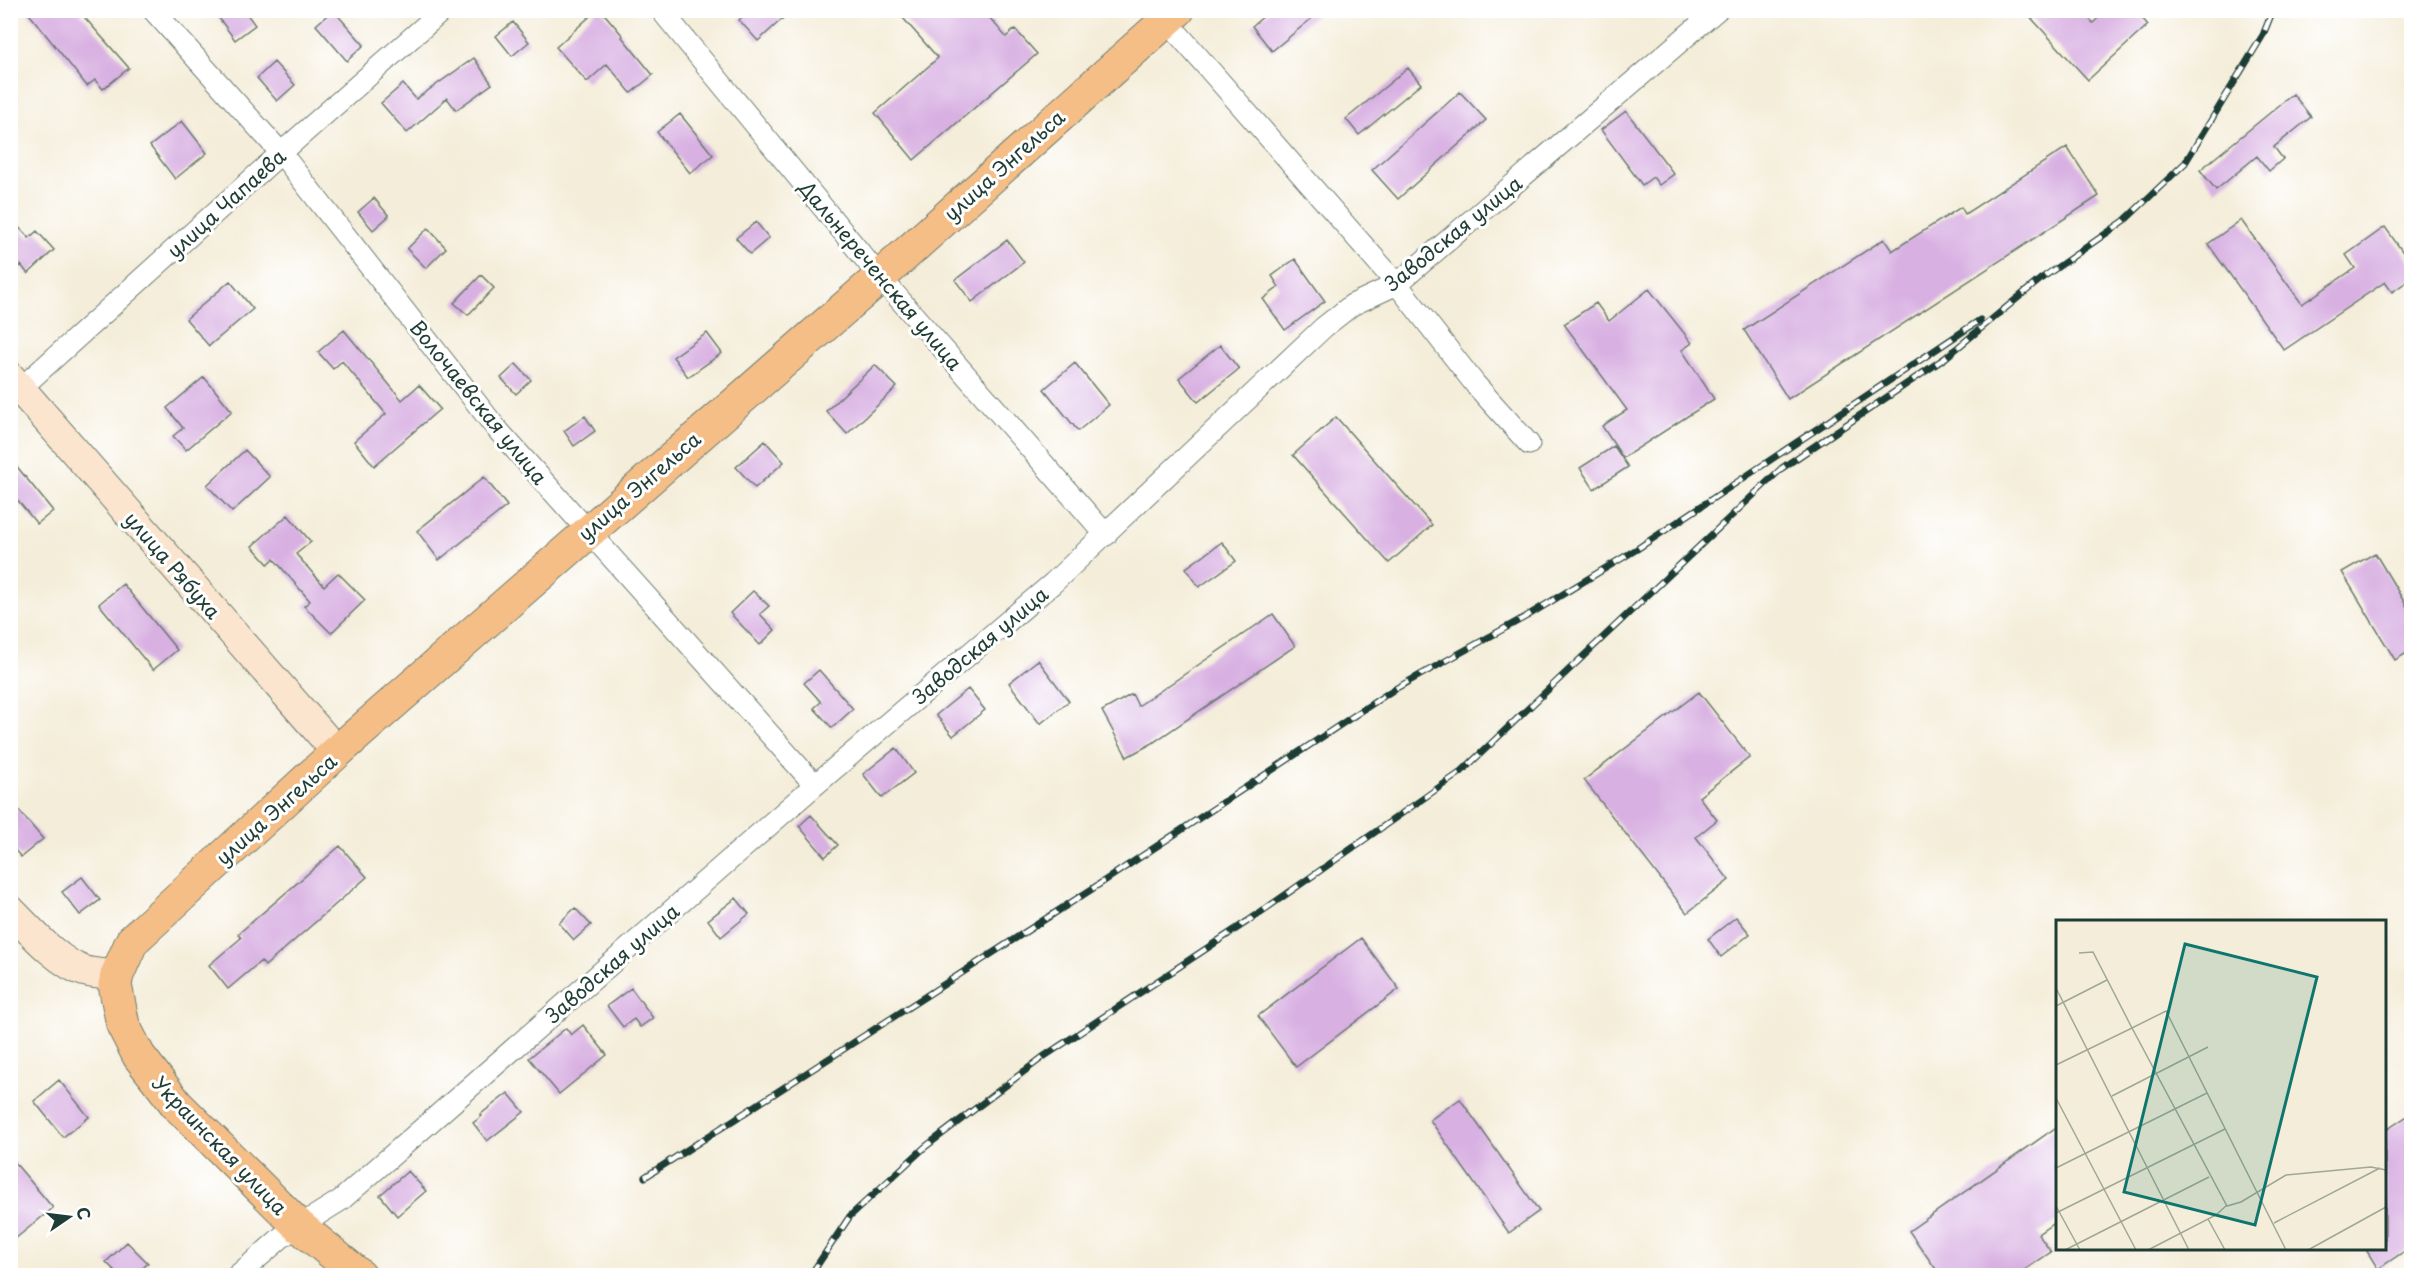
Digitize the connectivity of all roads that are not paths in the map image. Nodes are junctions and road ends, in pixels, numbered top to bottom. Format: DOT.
graph roads {
  1 [pos="153,10"];
  2 [pos="444,10"];
  3 [pos="661,10"];
  4 [pos="1717,10"];
  5 [pos="1168,14"];
  6 [pos="281,153"];
  7 [pos="879,277"];
  8 [pos="1397,284"];
  9 [pos="14,388"];
  10 [pos="1529,444"];
  11 [pos="588,531"];
  12 [pos="1106,535"];
  13 [pos="337,752"];
  14 [pos="815,785"];
  15 [pos="10,910"];
  16 [pos="117,975"];
  17 [pos="299,1226"];
  18 [pos="237,1275"];
  19 [pos="360,1275"];
  1 -- 6 [label="street, Волочаевская улица"];
  2 -- 6 [label="street, улица Чапаева"];
  3 -- 7 [label="street, Дальнереченская улица"];
  4 -- 8 [label="street, Заводская улица"];
  5 -- 7 [label="main road, улица Энгельса"];
  5 -- 8 [label="street"];
  6 -- 9 [label="street, улица Чапаева"];
  6 -- 11 [label="street, Волочаевская улица"];
  7 -- 11 [label="main road, улица Энгельса"];
  7 -- 12 [label="street, Дальнереченская улица"];
  8 -- 10 [label="street"];
  8 -- 12 [label="street, Заводская улица"];
  9 -- 13 [label="main road, улица Рябуха"];
  11 -- 13 [label="main road, улица Энгельса"];
  11 -- 14 [label="street, Волочаевская улица"];
  12 -- 14 [label="street, Заводская улица"];
  13 -- 16 [label="main road, улица Энгельса"];
  14 -- 17 [label="street, Заводская улица"];
  15 -- 16 [label="main road"];
  16 -- 17 [label="main road, Украинская улица"];
  17 -- 18 [label="street, Заводская улица"];
  17 -- 19 [label="main road, Украинская улица"];
}
